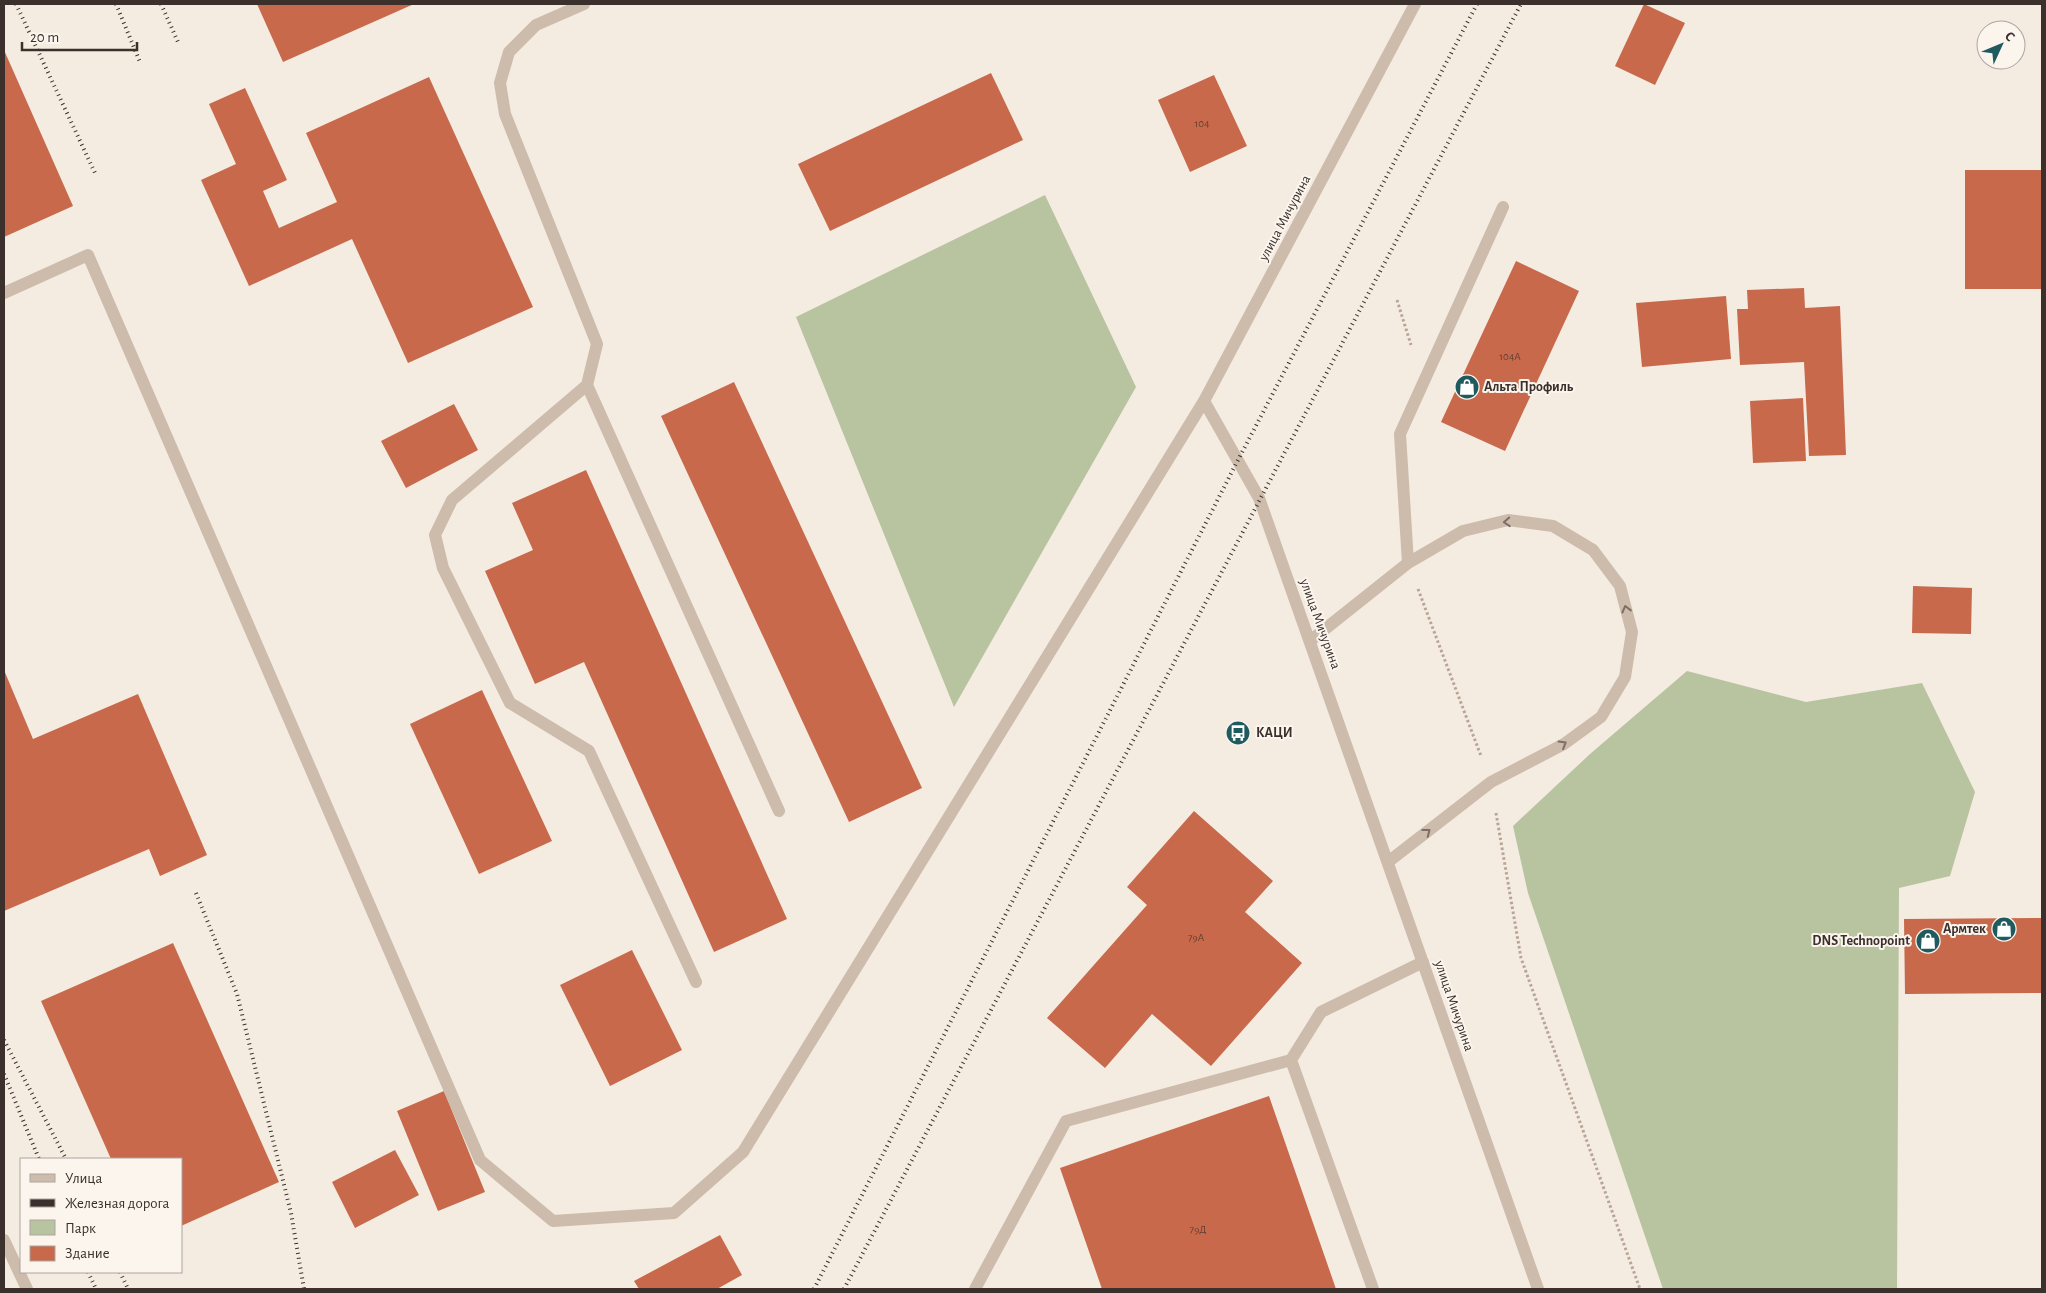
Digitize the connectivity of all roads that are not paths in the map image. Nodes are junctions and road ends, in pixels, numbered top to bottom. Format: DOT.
graph roads {
  1 [pos="584,4"];
  2 [pos="1415,4"];
  3 [pos="1503,207"];
  4 [pos="4,293"];
  5 [pos="587,385"];
  6 [pos="1204,401"];
  7 [pos="1408,563"];
  8 [pos="1310,641"];
  9 [pos="779,811"];
  10 [pos="1388,862"];
  11 [pos="1423,962"];
  12 [pos="696,982"];
  13 [pos="1291,1060"];
  14 [pos="4,1240"];
  15 [pos="27,1289"];
  16 [pos="975,1289"];
  17 [pos="1373,1289"];
  18 [pos="1538,1289"];
  1 -- 5 [label="street"];
  2 -- 6 [label="street, улица Мичурина"];
  3 -- 7 [label="street"];
  4 -- 6 [label="street"];
  5 -- 9 [label="street"];
  5 -- 12 [label="street"];
  6 -- 8 [label="street, улица Мичурина"];
  7 -- 8 [label="street"];
  10 -- 7 [label="street, one-way"];
  8 -- 10 [label="street, улица Мичурина"];
  10 -- 11 [label="street, улица Мичурина"];
  11 -- 13 [label="street"];
  11 -- 18 [label="street, улица Мичурина"];
  13 -- 16 [label="street"];
  13 -- 17 [label="street"];
  14 -- 15 [label="street"];
}
